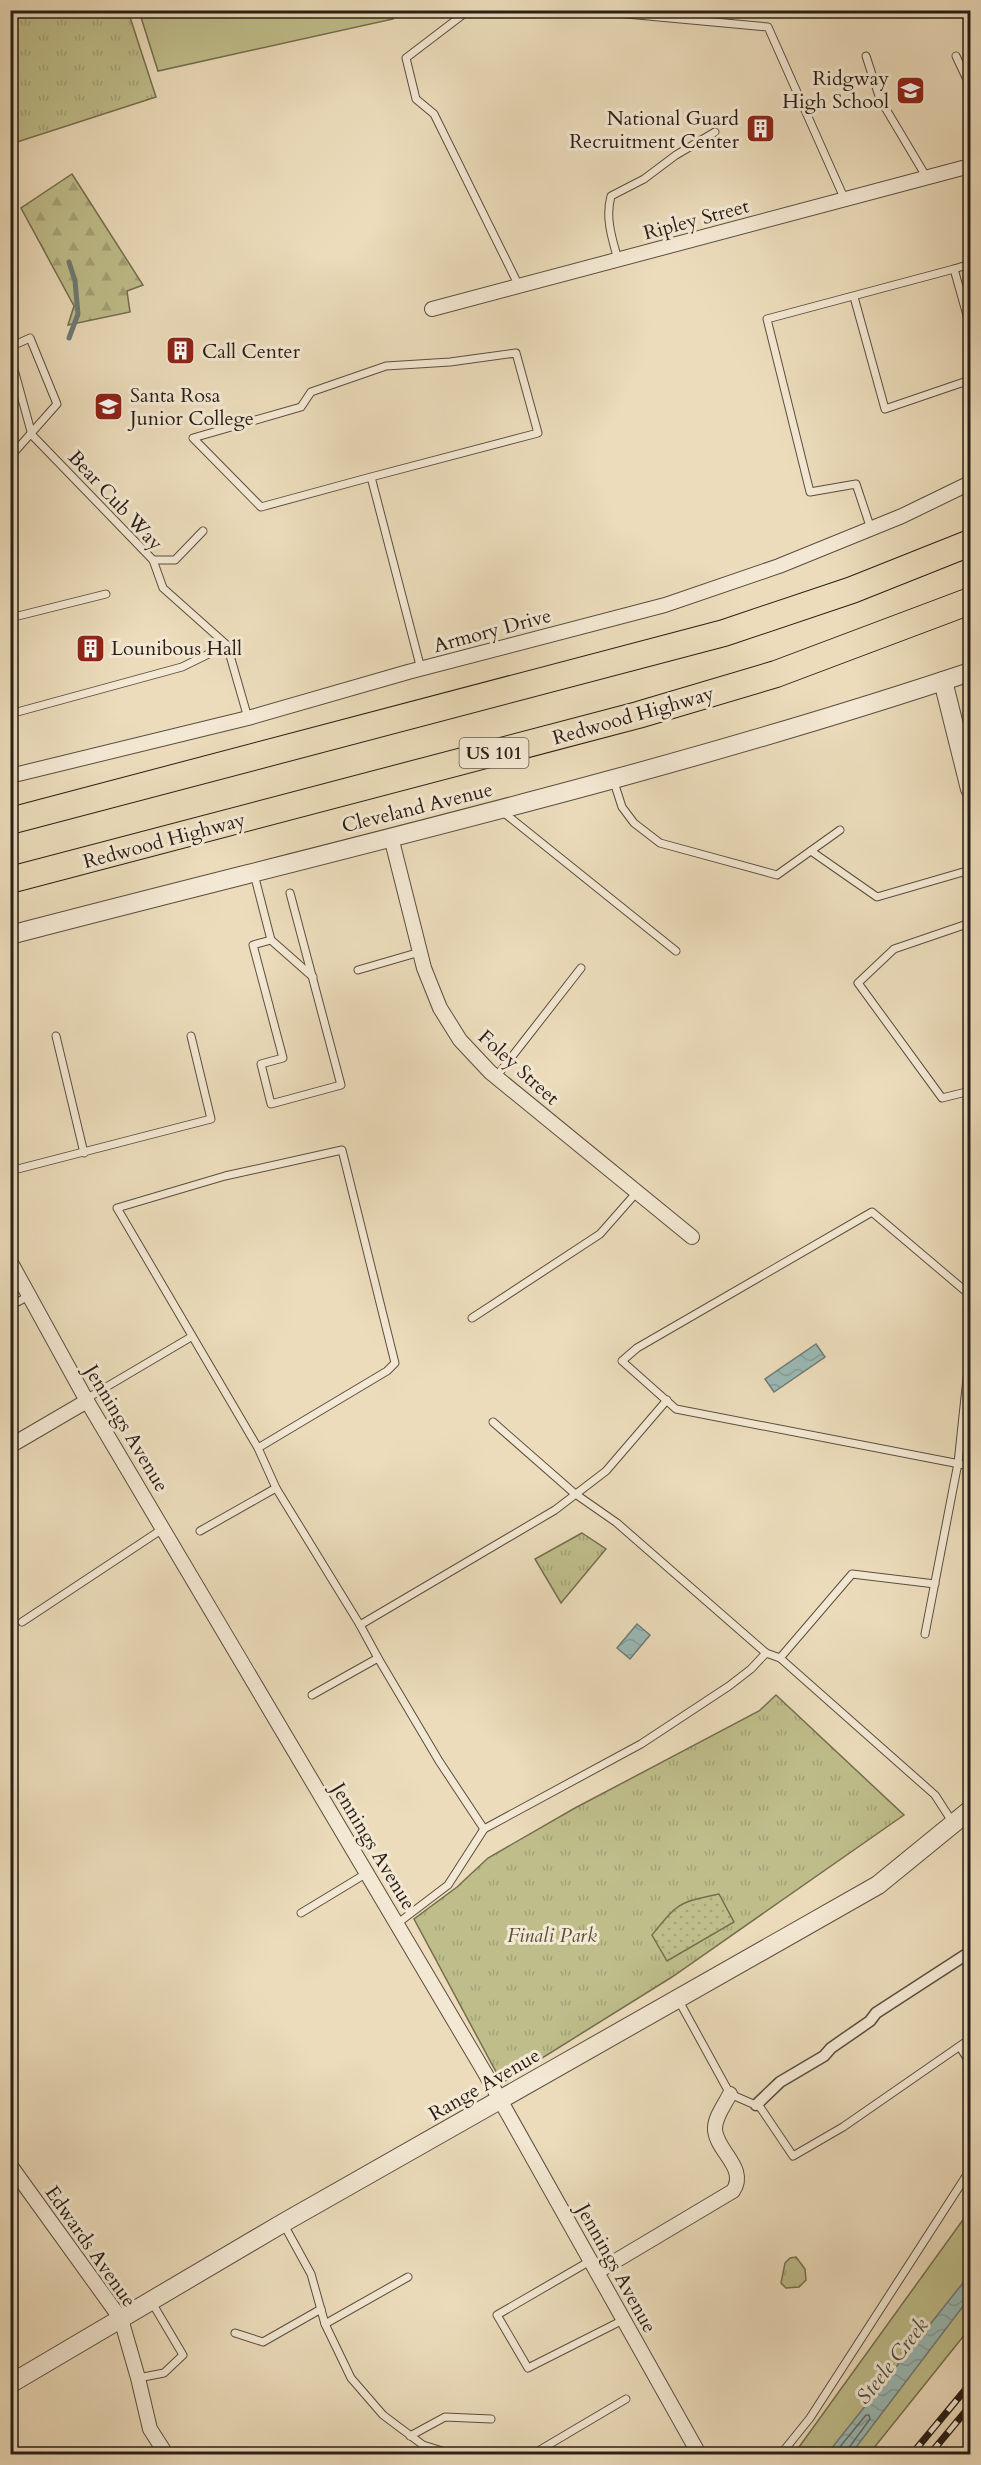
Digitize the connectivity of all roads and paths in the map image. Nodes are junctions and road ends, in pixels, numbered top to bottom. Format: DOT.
graph roads {
  1 [pos="469,10"];
  2 [pos="583,10"];
  3 [pos="866,56"];
  4 [pos="956,56"];
  5 [pos="970,86"];
  6 [pos="715,132"];
  7 [pos="970,166"];
  8 [pos="927,177"];
  9 [pos="845,200"];
  10 [pos="618,260"];
  11 [pos="970,264"];
  12 [pos="954,269"];
  13 [pos="519,286"];
  14 [pos="854,297"];
  15 [pos="432,309"];
  16 [pos="970,326"];
  17 [pos="10,347"];
  18 [pos="10,355"];
  19 [pos="970,380"];
  20 [pos="32,435"];
  21 [pos="10,457"];
  22 [pos="371,477"];
  23 [pos="970,483"];
  24 [pos="871,529"];
  25 [pos="203,531"];
  26 [pos="970,543"];
  27 [pos="153,560"];
  28 [pos="105,594"];
  29 [pos="970,601"];
  30 [pos="10,618"];
  31 [pos="227,645"];
  32 [pos="421,669"];
  33 [pos="970,672"];
  34 [pos="943,681"];
  35 [pos="10,714"];
  36 [pos="248,718"];
  37 [pos="10,776"];
  38 [pos="613,779"];
  39 [pos="970,789"];
  40 [pos="499,809"];
  41 [pos="10,821"];
  42 [pos="840,830"];
  43 [pos="391,837"];
  44 [pos="811,851"];
  45 [pos="970,870"];
  46 [pos="254,872"];
  47 [pos="10,880"];
  48 [pos="290,892"];
  49 [pos="970,923"];
  50 [pos="10,935"];
  51 [pos="271,940"];
  52 [pos="676,951"];
  53 [pos="420,952"];
  54 [pos="580,968"];
  55 [pos="358,970"];
  56 [pos="312,976"];
  57 [pos="56,1036"];
  58 [pos="191,1036"];
  59 [pos="496,1077"];
  60 [pos="970,1091"];
  61 [pos="84,1153"];
  62 [pos="10,1171"];
  63 [pos="637,1192"];
  64 [pos="692,1237"];
  65 [pos="10,1261"];
  66 [pos="970,1295"];
  67 [pos="29,1296"];
  68 [pos="10,1306"];
  69 [pos="472,1318"];
  70 [pos="191,1337"];
  71 [pos="970,1350"];
  72 [pos="86,1400"];
  73 [pos="667,1400"];
  74 [pos="493,1422"];
  75 [pos="10,1446"];
  76 [pos="258,1448"];
  77 [pos="958,1463"];
  78 [pos="970,1466"];
  79 [pos="276,1488"];
  80 [pos="574,1493"];
  81 [pos="164,1528"];
  82 [pos="200,1531"];
  83 [pos="935,1584"];
  84 [pos="22,1622"];
  85 [pos="360,1625"];
  86 [pos="925,1634"];
  87 [pos="766,1653"];
  88 [pos="378,1658"];
  89 [pos="780,1658"];
  90 [pos="312,1695"];
  91 [pos="965,1819"];
  92 [pos="484,1829"];
  93 [pos="367,1873"];
  94 [pos="301,1913"];
  95 [pos="398,1923"];
  96 [pos="970,1952"];
  97 [pos="678,1999"];
  98 [pos="970,2039"];
  99 [pos="960,2047"];
  100 [pos="970,2063"];
  101 [pos="730,2094"];
  102 [pos="500,2101"];
  103 [pos="756,2105"];
  104 [pos="10,2165"];
  105 [pos="970,2170"];
  106 [pos="283,2223"];
  107 [pos="594,2266"];
  108 [pos="408,2277"];
  109 [pos="151,2301"];
  110 [pos="321,2309"];
  111 [pos="121,2319"];
  112 [pos="623,2320"];
  113 [pos="325,2324"];
  114 [pos="236,2333"];
  115 [pos="138,2378"];
  116 [pos="10,2384"];
  117 [pos="626,2399"];
  118 [pos="491,2419"];
  119 [pos="410,2436"];
  120 [pos="166,2454"];
  121 [pos="449,2454"];
  122 [pos="533,2454"];
  123 [pos="699,2454"];
  124 [pos="781,2454"];
  1 -- 13 [label="lane"];
  2 -- 9 [label="lane"];
  3 -- 8 [label="lane"];
  4 -- 5 [label="lane"];
  6 -- 10 [label="lane"];
  7 -- 8 [label="street, Ripley Street"];
  8 -- 9 [label="street, Ripley Street"];
  9 -- 10 [label="street, Ripley Street"];
  10 -- 13 [label="street, Ripley Street"];
  11 -- 12 [label="lane"];
  12 -- 14 [label="lane"];
  12 -- 16 [label="lane"];
  13 -- 15 [label="street, Ripley Street"];
  14 -- 19 [label="lane"];
  14 -- 24 [label="lane"];
  17 -- 20 [label="lane"];
  18 -- 20 [label="lane, Bear Cub Way"];
  20 -- 21 [label="lane"];
  20 -- 27 [label="lane, Bear Cub Way"];
  22 -- 22 [label="lane"];
  22 -- 32 [label="lane"];
  23 -- 24 [label="street, Armory Drive"];
  24 -- 32 [label="street, Armory Drive"];
  25 -- 27 [label="lane"];
  26 -- 41 [label="highway"];
  27 -- 31 [label="lane, Bear Cub Way"];
  28 -- 30 [label="lane"];
  29 -- 47 [label="highway, Redwood Highway / US 101"];
  31 -- 35 [label="lane"];
  31 -- 36 [label="lane"];
  32 -- 36 [label="street, Armory Drive"];
  33 -- 34 [label="street, Cleveland Avenue"];
  34 -- 38 [label="street, Cleveland Avenue"];
  34 -- 39 [label="street"];
  36 -- 37 [label="street, Armory Drive"];
  38 -- 40 [label="street, Cleveland Avenue"];
  38 -- 44 [label="lane"];
  40 -- 43 [label="street, Cleveland Avenue"];
  40 -- 52 [label="lane"];
  42 -- 44 [label="lane"];
  43 -- 46 [label="street, Cleveland Avenue"];
  43 -- 53 [label="street, Foley Street"];
  44 -- 45 [label="lane"];
  46 -- 50 [label="street, Cleveland Avenue"];
  46 -- 51 [label="lane"];
  48 -- 56 [label="lane"];
  49 -- 60 [label="lane"];
  51 -- 56 [label="lane"];
  51 -- 56 [label="lane"];
  53 -- 55 [label="lane"];
  53 -- 59 [label="street, Foley Street"];
  54 -- 59 [label="lane"];
  57 -- 61 [label="lane"];
  58 -- 61 [label="lane"];
  59 -- 63 [label="street, Foley Street"];
  61 -- 62 [label="lane"];
  63 -- 64 [label="street, Foley Street"];
  63 -- 69 [label="lane"];
  65 -- 67 [label="street, Jennings Avenue"];
  66 -- 73 [label="lane"];
  67 -- 68 [label="lane"];
  67 -- 72 [label="street, Jennings Avenue"];
  70 -- 72 [label="lane"];
  70 -- 76 [label="lane"];
  70 -- 76 [label="lane"];
  71 -- 77 [label="lane"];
  72 -- 75 [label="street"];
  72 -- 81 [label="street, Jennings Avenue"];
  73 -- 77 [label="lane"];
  73 -- 80 [label="lane"];
  74 -- 80 [label="lane"];
  76 -- 79 [label="lane"];
  77 -- 78 [label="lane"];
  77 -- 83 [label="lane"];
  79 -- 82 [label="lane"];
  79 -- 85 [label="lane"];
  80 -- 85 [label="lane"];
  80 -- 87 [label="lane"];
  81 -- 84 [label="lane"];
  81 -- 93 [label="street, Jennings Avenue"];
  83 -- 86 [label="lane"];
  83 -- 89 [label="lane"];
  85 -- 88 [label="lane"];
  87 -- 89 [label="lane"];
  87 -- 92 [label="lane"];
  88 -- 90 [label="lane"];
  88 -- 92 [label="lane"];
  89 -- 91 [label="lane"];
  91 -- 97 [label="street, Range Avenue"];
  92 -- 95 [label="lane"];
  93 -- 94 [label="lane"];
  93 -- 95 [label="street, Jennings Avenue"];
  95 -- 102 [label="street, Jennings Avenue"];
  96 -- 103 [label="street"];
  97 -- 101 [label="lane"];
  97 -- 102 [label="street, Range Avenue"];
  98 -- 99 [label="lane"];
  99 -- 100 [label="lane"];
  99 -- 103 [label="lane"];
  101 -- 103 [label="lane"];
  101 -- 107 [label="street"];
  102 -- 106 [label="street, Range Avenue"];
  102 -- 107 [label="street, Jennings Avenue"];
  104 -- 111 [label="street, Edwards Avenue"];
  105 -- 124 [label="lane"];
  106 -- 109 [label="street, Range Avenue"];
  106 -- 110 [label="lane"];
  107 -- 112 [label="street, Jennings Avenue"];
  107 -- 112 [label="lane"];
  108 -- 113 [label="lane"];
  109 -- 111 [label="street, Range Avenue"];
  109 -- 115 [label="lane"];
  110 -- 113 [label="lane"];
  110 -- 114 [label="lane"];
  111 -- 115 [label="street, Edwards Avenue"];
  111 -- 116 [label="street, Range Avenue"];
  112 -- 123 [label="street, Jennings Avenue"];
  113 -- 119 [label="lane"];
  115 -- 120 [label="street, Edwards Avenue"];
  117 -- 122 [label="lane"];
  118 -- 119 [label="lane"];
  119 -- 121 [label="lane"];
}
